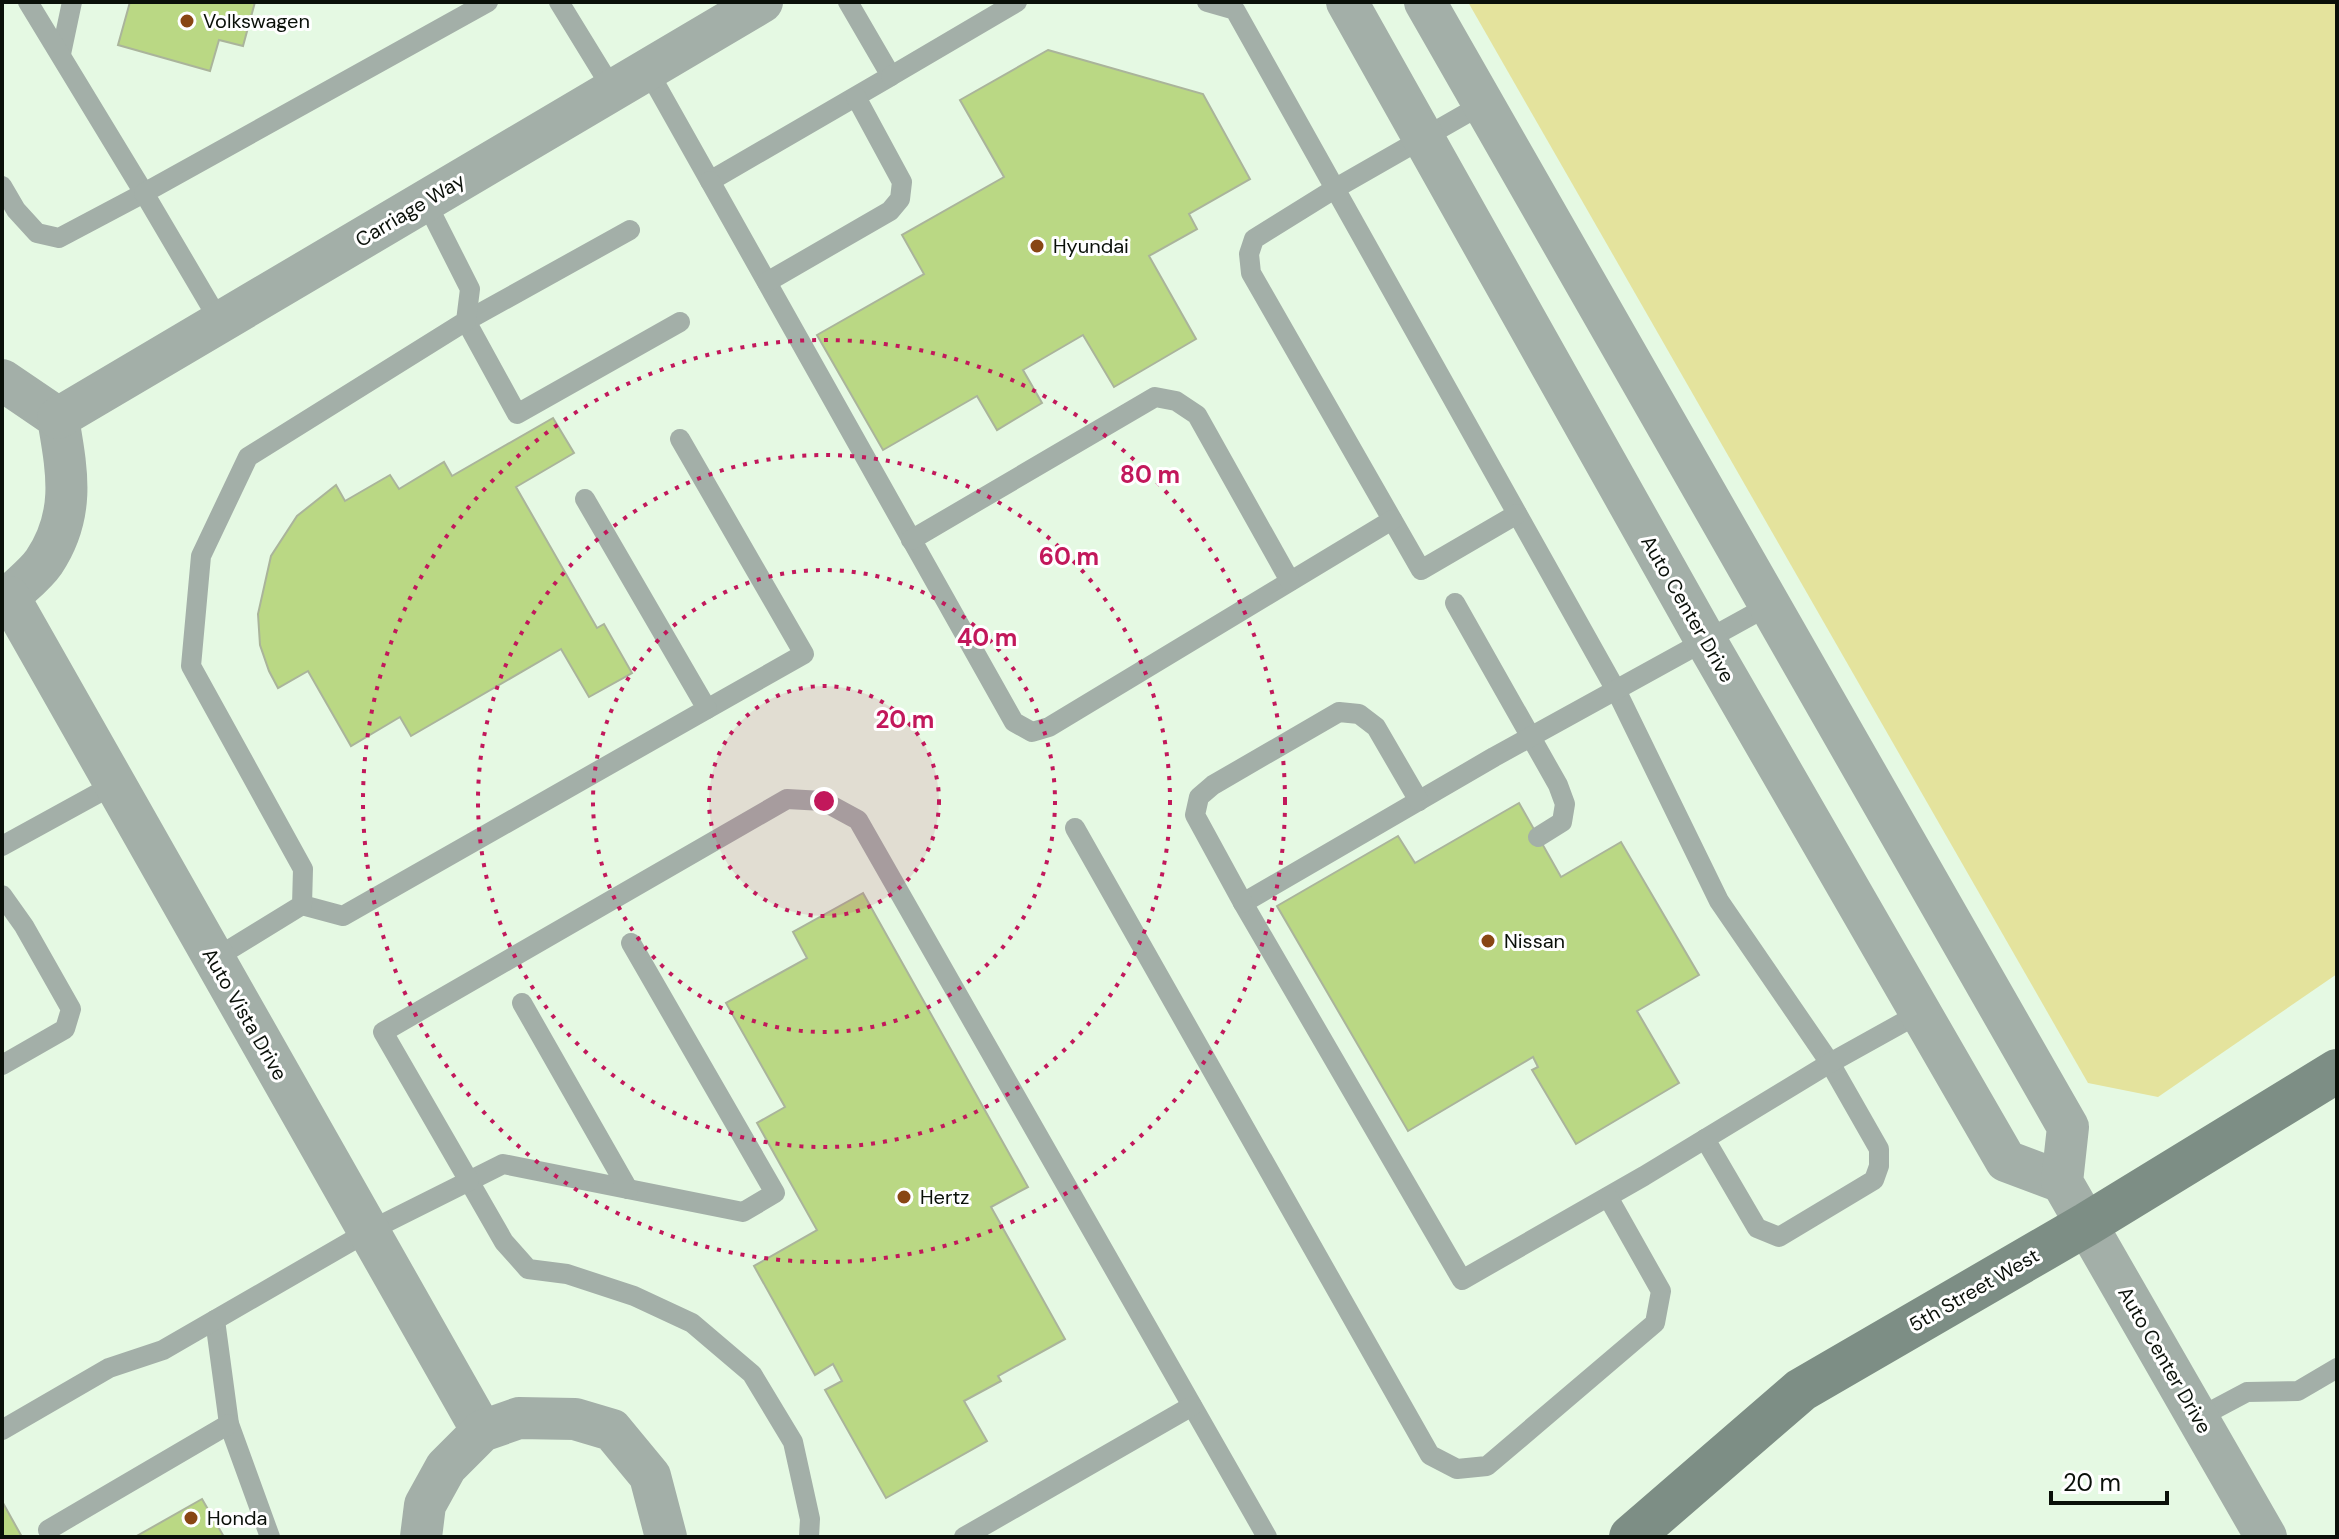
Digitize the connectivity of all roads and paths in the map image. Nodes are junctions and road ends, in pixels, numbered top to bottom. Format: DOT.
graph roads {
  1 [pos="28,2"];
  2 [pos="72,2"];
  3 [pos="488,2"];
  4 [pos="559,2"];
  5 [pos="848,2"];
  6 [pos="1017,2"];
  7 [pos="1207,2"];
  8 [pos="1347,2"];
  9 [pos="1425,2"];
  10 [pos="737,8"];
  11 [pos="61,54"];
  12 [pos="891,76"];
  13 [pos="630,80"];
  14 [pos="856,97"];
  15 [pos="1483,104"];
  16 [pos="1423,139"];
  17 [pos="710,181"];
  18 [pos="2,186"];
  19 [pos="1336,188"];
  20 [pos="144,193"];
  21 [pos="425,200"];
  22 [pos="630,230"];
  23 [pos="767,282"];
  24 [pos="466,321"];
  25 [pos="220,322"];
  26 [pos="680,322"];
  27 [pos="2,380"];
  28 [pos="58,418"];
  29 [pos="680,439"];
  30 [pos="585,499"];
  31 [pos="1517,514"];
  32 [pos="1392,520"];
  33 [pos="911,540"];
  34 [pos="1290,581"];
  35 [pos="5,597"];
  36 [pos="1455,603"];
  37 [pos="1770,605"];
  38 [pos="1706,641"];
  39 [pos="1617,692"];
  40 [pos="707,709"];
  41 [pos="1531,738"];
  42 [pos="115,784"];
  43 [pos="1419,801"];
  44 [pos="1075,828"];
  45 [pos="1538,837"];
  46 [pos="2,846"];
  47 [pos="2,895"];
  48 [pos="1243,903"];
  49 [pos="302,905"];
  50 [pos="631,943"];
  51 [pos="214,959"];
  52 [pos="522,1003"];
  53 [pos="1920,1013"];
  54 [pos="1830,1063"];
  55 [pos="2,1065"];
  56 [pos="2337,1071"];
  57 [pos="1705,1139"];
  58 [pos="469,1181"];
  59 [pos="2062,1182"];
  60 [pos="628,1189"];
  61 [pos="1608,1197"];
  62 [pos="2087,1224"];
  63 [pos="369,1231"];
  64 [pos="215,1320"];
  65 [pos="2337,1368"];
  66 [pos="1192,1406"];
  67 [pos="2198,1418"];
  68 [pos="229,1424"];
  69 [pos="2,1430"];
  70 [pos="482,1431"];
  71 [pos="48,1530"];
  72 [pos="270,1537"];
  73 [pos="421,1537"];
  74 [pos="666,1537"];
  75 [pos="809,1537"];
  76 [pos="964,1537"];
  77 [pos="1267,1537"];
  78 [pos="1631,1537"];
  79 [pos="2266,1537"];
  1 -- 11 [label="lane"];
  2 -- 11 [label="lane"];
  3 -- 20 [label="lane"];
  4 -- 13 [label="lane"];
  5 -- 12 [label="lane"];
  6 -- 12 [label="lane"];
  7 -- 19 [label="lane"];
  8 -- 16 [label="street, Auto Center Drive"];
  9 -- 15 [label="street"];
  10 -- 13 [label="street, Carriage Way"];
  11 -- 20 [label="lane"];
  12 -- 14 [label="lane"];
  13 -- 17 [label="lane"];
  13 -- 21 [label="street, Carriage Way"];
  14 -- 17 [label="lane"];
  14 -- 23 [label="lane"];
  15 -- 16 [label="lane"];
  15 -- 37 [label="street"];
  16 -- 19 [label="lane"];
  16 -- 38 [label="street, Auto Center Drive"];
  17 -- 23 [label="lane"];
  18 -- 20 [label="lane"];
  19 -- 31 [label="lane"];
  19 -- 32 [label="lane"];
  20 -- 25 [label="lane"];
  21 -- 24 [label="lane"];
  21 -- 25 [label="street, Carriage Way"];
  22 -- 24 [label="lane"];
  23 -- 33 [label="lane"];
  24 -- 26 [label="lane"];
  24 -- 49 [label="lane"];
  25 -- 28 [label="street, Carriage Way"];
  27 -- 28 [label="street"];
  28 -- 35 [label="street"];
  29 -- 40 [label="lane"];
  30 -- 40 [label="lane"];
  31 -- 32 [label="lane"];
  31 -- 39 [label="lane"];
  32 -- 34 [label="lane"];
  33 -- 34 [label="lane"];
  33 -- 34 [label="lane"];
  35 -- 42 [label="street, Auto Vista Drive"];
  36 -- 41 [label="lane"];
  37 -- 38 [label="lane"];
  37 -- 59 [label="street"];
  38 -- 39 [label="lane"];
  38 -- 53 [label="street, Auto Center Drive"];
  39 -- 41 [label="lane"];
  39 -- 54 [label="lane"];
  40 -- 49 [label="lane"];
  41 -- 43 [label="lane"];
  41 -- 45 [label="lane"];
  42 -- 46 [label="lane"];
  42 -- 51 [label="street, Auto Vista Drive"];
  43 -- 48 [label="lane"];
  43 -- 48 [label="lane"];
  44 -- 61 [label="lane"];
  47 -- 55 [label="lane"];
  48 -- 61 [label="lane"];
  49 -- 51 [label="lane"];
  50 -- 60 [label="lane"];
  51 -- 63 [label="street, Auto Vista Drive"];
  52 -- 60 [label="lane"];
  53 -- 54 [label="lane"];
  53 -- 59 [label="street, Auto Center Drive"];
  54 -- 57 [label="lane"];
  54 -- 57 [label="lane"];
  56 -- 62 [label="street, 5th Street West"];
  57 -- 61 [label="lane"];
  58 -- 60 [label="lane"];
  58 -- 63 [label="lane"];
  58 -- 66 [label="lane"];
  58 -- 75 [label="lane"];
  59 -- 62 [label="street, Auto Center Drive"];
  62 -- 67 [label="street, Auto Center Drive"];
  62 -- 78 [label="street, 5th Street West"];
  63 -- 64 [label="lane"];
  63 -- 70 [label="street, Auto Vista Drive"];
  64 -- 68 [label="lane"];
  64 -- 69 [label="lane"];
  65 -- 67 [label="lane"];
  66 -- 76 [label="lane"];
  66 -- 77 [label="lane"];
  67 -- 79 [label="street, Auto Center Drive"];
  68 -- 71 [label="lane"];
  68 -- 72 [label="lane"];
  70 -- 73 [label="street"];
  70 -- 74 [label="street"];
}
